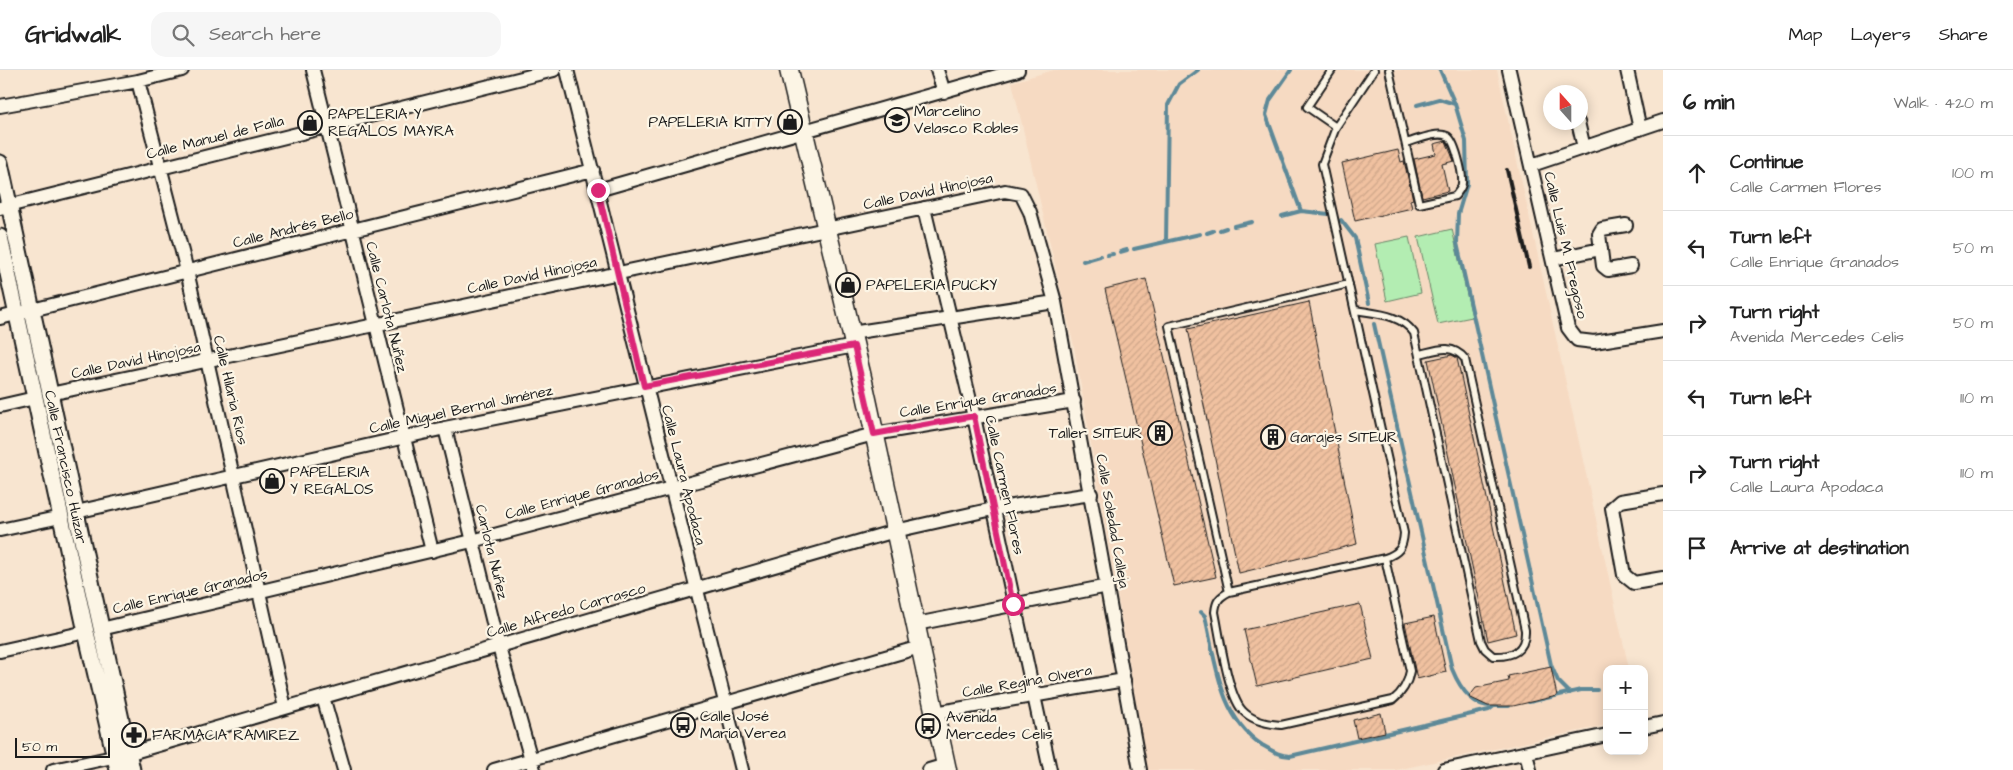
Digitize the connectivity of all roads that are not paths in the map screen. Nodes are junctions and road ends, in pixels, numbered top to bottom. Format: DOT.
graph roads {
  1 [pos="182,70"];
  2 [pos="313,70"];
  3 [pos="554,70"];
  4 [pos="567,70"];
  5 [pos="789,70"];
  6 [pos="937,70"];
  7 [pos="1018,70"];
  8 [pos="1332,70"];
  9 [pos="1374,70"];
  10 [pos="1389,70"];
  11 [pos="1509,70"];
  12 [pos="1627,70"];
  13 [pos="138,81"];
  14 [pos="944,92"];
  15 [pos="0,106"];
  16 [pos="1663,121"];
  17 [pos="326,126"];
  18 [pos="1336,127"];
  19 [pos="1640,128"];
  20 [pos="1580,130"];
  21 [pos="805,132"];
  22 [pos="1406,143"];
  23 [pos="1584,148"];
  24 [pos="0,164"];
  25 [pos="1532,165"];
  26 [pos="161,167"];
  27 [pos="593,170"];
  28 [pos="598,190"];
  29 [pos="1021,194"];
  30 [pos="5,207"];
  31 [pos="924,208"];
  32 [pos="1626,225"];
  33 [pos="827,229"];
  34 [pos="352,230"];
  35 [pos="0,237"];
  36 [pos="1601,249"];
  37 [pos="1553,259"];
  38 [pos="1631,266"];
  39 [pos="187,271"];
  40 [pos="618,274"];
  41 [pos="1349,284"];
  42 [pos="1054,302"];
  43 [pos="32,310"];
  44 [pos="1355,310"];
  45 [pos="16,314"];
  46 [pos="0,318"];
  47 [pos="950,318"];
  48 [pos="375,325"];
  49 [pos="1663,331"];
  50 [pos="853,339"];
  51 [pos="1420,354"];
  52 [pos="207,361"];
  53 [pos="644,386"];
  54 [pos="50,394"];
  55 [pos="35,398"];
  56 [pos="1074,401"];
  57 [pos="0,406"];
  58 [pos="974,416"];
  59 [pos="445,428"];
  60 [pos="874,434"];
  61 [pos="402,437"];
  62 [pos="234,477"];
  63 [pos="671,488"];
  64 [pos="1092,494"];
  65 [pos="1663,494"];
  66 [pos="993,509"];
  67 [pos="76,512"];
  68 [pos="61,516"];
  69 [pos="0,530"];
  70 [pos="895,531"];
  71 [pos="472,541"];
  72 [pos="432,550"];
  73 [pos="1385,558"];
  74 [pos="1663,578"];
  75 [pos="1108,586"];
  76 [pos="696,589"];
  77 [pos="258,592"];
  78 [pos="1229,592"];
  79 [pos="1013,604"];
  80 [pos="916,624"];
  81 [pos="93,630"];
  82 [pos="499,647"];
  83 [pos="920,647"];
  84 [pos="0,651"];
  85 [pos="1124,680"];
  86 [pos="1034,696"];
  87 [pos="323,697"];
  88 [pos="726,702"];
  89 [pos="285,708"];
  90 [pos="935,713"];
  91 [pos="1663,723"];
  92 [pos="1648,726"];
  93 [pos="1603,736"];
  94 [pos="1526,753"];
  95 [pos="121,754"];
  96 [pos="532,764"];
  97 [pos="946,768"];
  98 [pos="53,770"];
  99 [pos="118,770"];
  100 [pos="132,770"];
  101 [pos="344,770"];
  102 [pos="494,770"];
  103 [pos="742,770"];
  104 [pos="929,770"];
  105 [pos="1050,770"];
  106 [pos="1140,770"];
  107 [pos="1444,770"];
  108 [pos="1530,770"];
  1 -- 13 [label="street"];
  2 -- 17 [label="street, Calle Carlota Nuñez"];
  3 -- 17 [label="street, Calle Manuel de Falla"];
  4 -- 27 [label="street, Calle Laura Apodaca"];
  5 -- 21 [label="main road"];
  6 -- 14 [label="street"];
  7 -- 14 [label="street"];
  8 -- 18 [label="lane"];
  9 -- 18 [label="lane"];
  10 -- 22 [label="lane"];
  11 -- 25 [label="street, Calle Luis M. Fregoso"];
  12 -- 19 [label="street"];
  13 -- 15 [label="street"];
  13 -- 26 [label="street, Calle Hilaria Ríos"];
  14 -- 21 [label="street"];
  16 -- 19 [label="street"];
  17 -- 26 [label="street, Calle Manuel de Falla"];
  17 -- 34 [label="street, Calle Carlota Nuñez"];
  18 -- 41 [label="lane"];
  19 -- 23 [label="street"];
  20 -- 23 [label="street"];
  21 -- 28 [label="street"];
  21 -- 33 [label="main road"];
  22 -- 22 [label="lane"];
  23 -- 25 [label="street"];
  24 -- 30 [label="street, Calle Francisco Huízar"];
  25 -- 37 [label="street, Calle Luis M. Fregoso"];
  26 -- 30 [label="street, Calle Manuel de Falla"];
  26 -- 39 [label="street, Calle Hilaria Ríos"];
  27 -- 28 [label="street, Calle Laura Apodaca"];
  27 -- 34 [label="street, Calle Andrés Bello"];
  28 -- 40 [label="street, Calle Laura Apodaca"];
  29 -- 31 [label="street, Calle David Hinojosa"];
  29 -- 42 [label="street, Calle Soledad Calleja"];
  30 -- 43 [label="street, Calle Francisco Huízar"];
  31 -- 33 [label="street, Calle David Hinojosa"];
  31 -- 47 [label="street, Calle Carmen Flores"];
  32 -- 36 [label="street"];
  33 -- 40 [label="street, Calle David Hinojosa"];
  33 -- 50 [label="main road"];
  34 -- 39 [label="street, Calle Andrés Bello"];
  34 -- 48 [label="street, Calle Carlota Nuñez"];
  35 -- 45 [label="street, Calle Francisco Huízar"];
  36 -- 37 [label="street"];
  36 -- 38 [label="street"];
  37 -- 49 [label="street, Calle Luis M. Fregoso"];
  39 -- 43 [label="street, Calle Andrés Bello"];
  39 -- 52 [label="street, Calle Hilaria Ríos"];
  40 -- 48 [label="street, Calle David Hinojosa"];
  40 -- 53 [label="street, Calle Laura Apodaca"];
  41 -- 44 [label="lane"];
  41 -- 78 [label="lane"];
  42 -- 47 [label="street, Calle Miguel Bernal Jiménez"];
  42 -- 56 [label="street, Calle Soledad Calleja"];
  43 -- 45 [label="street, Calle Andrés Bello"];
  43 -- 54 [label="street, Calle Francisco Huízar"];
  44 -- 51 [label="lane"];
  44 -- 73 [label="lane"];
  45 -- 46 [label="street, Calle Andrés Bello"];
  45 -- 55 [label="street, Calle Francisco Huízar"];
  47 -- 50 [label="street, Calle Miguel Bernal Jiménez"];
  47 -- 58 [label="street, Calle Carmen Flores"];
  48 -- 52 [label="street, Calle David Hinojosa"];
  48 -- 61 [label="street, Calle Carlota Nuñez"];
  50 -- 53 [label="street, Calle Miguel Bernal Jiménez"];
  50 -- 60 [label="main road"];
  51 -- 51 [label="lane"];
  52 -- 54 [label="street, Calle David Hinojosa"];
  52 -- 62 [label="street, Calle Hilaria Ríos"];
  53 -- 59 [label="street, Calle Miguel Bernal Jiménez"];
  53 -- 63 [label="street, Calle Laura Apodaca"];
  54 -- 67 [label="street, Calle Francisco Huízar"];
  55 -- 57 [label="street"];
  55 -- 68 [label="street, Calle Francisco Huízar"];
  56 -- 58 [label="street, Calle Enrique Granados"];
  56 -- 64 [label="street, Calle Soledad Calleja"];
  58 -- 60 [label="street, Calle Enrique Granados"];
  58 -- 66 [label="street, Calle Carmen Flores"];
  59 -- 61 [label="street, Calle Miguel Bernal Jiménez"];
  59 -- 71 [label="street, Carlota Nuñez"];
  60 -- 63 [label="street, Calle Enrique Granados"];
  60 -- 70 [label="main road"];
  61 -- 62 [label="street, Calle Miguel Bernal Jiménez"];
  61 -- 72 [label="street, Calle Carlota Nuñez"];
  62 -- 67 [label="street, Calle Miguel Bernal Jiménez"];
  62 -- 77 [label="street, Calle Hilaria Ríos"];
  63 -- 71 [label="street, Calle Enrique Granados"];
  63 -- 76 [label="street, Calle Laura Apodaca"];
  64 -- 66 [label="street, Calle Alfredo Carrasco"];
  64 -- 75 [label="street, Calle Soledad Calleja"];
  65 -- 74 [label="street"];
  66 -- 70 [label="street, Calle Alfredo Carrasco"];
  66 -- 79 [label="street, Calle Carmen Flores"];
  67 -- 81 [label="street, Calle Francisco Huízar"];
  68 -- 69 [label="street"];
  68 -- 81 [label="street, Calle Francisco Huízar"];
  70 -- 76 [label="street, Calle Alfredo Carrasco"];
  70 -- 80 [label="main road"];
  71 -- 72 [label="street, Calle Enrique Granados"];
  71 -- 82 [label="street, Carlota Nuñez"];
  72 -- 77 [label="street, Calle Enrique Granados"];
  73 -- 78 [label="lane"];
  73 -- 78 [label="lane"];
  75 -- 79 [label="street"];
  75 -- 85 [label="street, Calle Soledad Calleja"];
  76 -- 82 [label="street, Calle Alfredo Carrasco"];
  76 -- 88 [label="street, Calle Laura Apodaca"];
  77 -- 81 [label="street, Calle Enrique Granados"];
  77 -- 89 [label="street, Calle Hilaria Ríos"];
  79 -- 80 [label="street"];
  79 -- 86 [label="street, Calle Carmen Flores"];
  80 -- 83 [label="main road"];
  81 -- 84 [label="street, Calle Enrique Granados"];
  81 -- 95 [label="street, Calle Francisco Huízar"];
  82 -- 87 [label="street, Calle Alfredo Carrasco"];
  82 -- 96 [label="street, Carlota Nuñez"];
  83 -- 88 [label="street"];
  83 -- 90 [label="main road"];
  85 -- 86 [label="street, Calle Regina Olvera"];
  85 -- 106 [label="street, Calle Soledad Calleja"];
  86 -- 90 [label="street, Calle Regina Olvera"];
  86 -- 105 [label="street, Calle Carmen Flores"];
  87 -- 89 [label="street, Calle Alfredo Carrasco"];
  87 -- 101 [label="street"];
  88 -- 96 [label="street"];
  88 -- 103 [label="street, Calle Laura Apodaca"];
  89 -- 95 [label="street, Calle Alfredo Carrasco"];
  90 -- 97 [label="main road"];
  91 -- 92 [label="street"];
  93 -- 94 [label="street"];
  94 -- 107 [label="street"];
  94 -- 108 [label="street"];
  95 -- 98 [label="street, Calle Alfredo Carrasco"];
  95 -- 99 [label="street, Calle Francisco Huízar"];
  95 -- 100 [label="street, Calle Francisco Huízar"];
  96 -- 102 [label="street"];
  97 -- 104 [label="street"];
}
